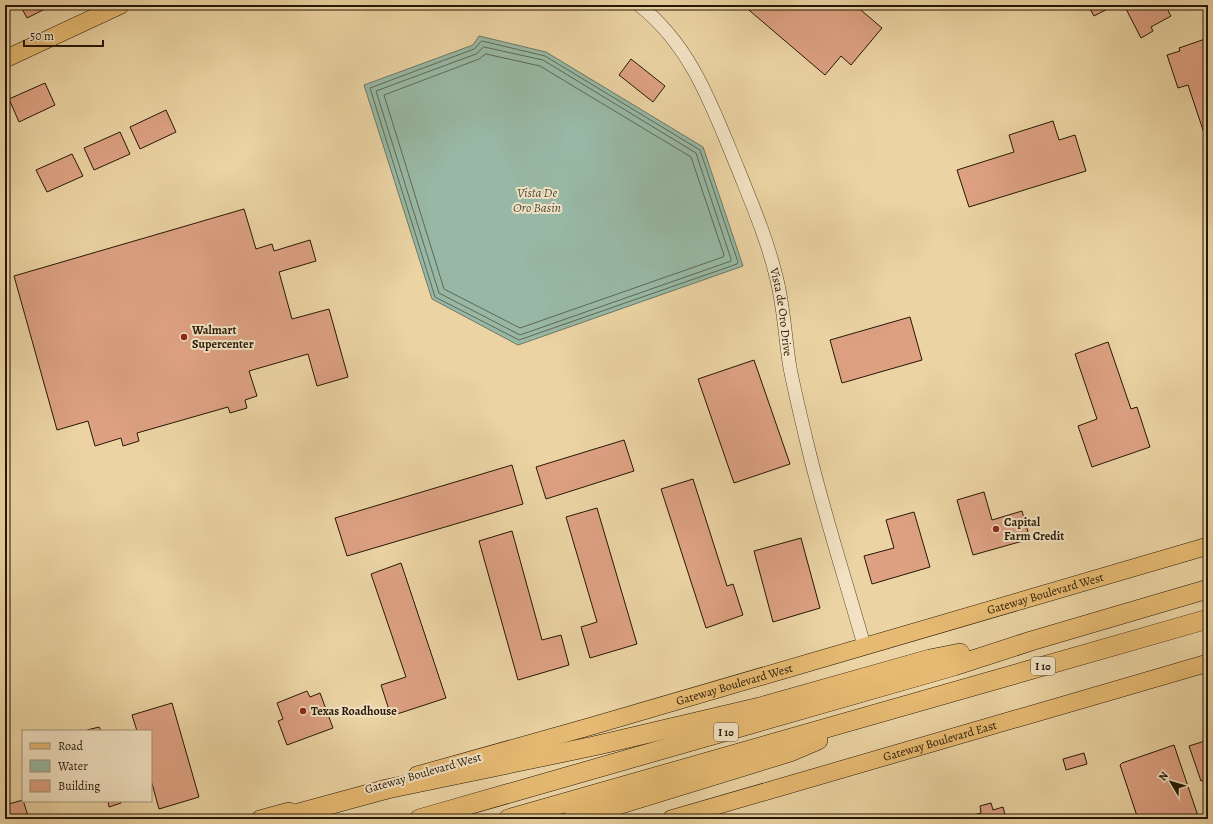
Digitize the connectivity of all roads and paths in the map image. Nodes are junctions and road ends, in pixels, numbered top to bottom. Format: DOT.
graph roads {
  1 [pos="121,5"];
  2 [pos="643,6"];
  3 [pos="5,59"];
  4 [pos="1208,546"];
  5 [pos="1208,590"];
  6 [pos="1208,619"];
  7 [pos="1031,641"];
  8 [pos="864,645"];
  9 [pos="1208,663"];
  10 [pos="877,713"];
  11 [pos="260,819"];
  12 [pos="277,819"];
  13 [pos="419,819"];
  14 [pos="508,819"];
  15 [pos="572,819"];
  16 [pos="671,819"];
  1 -- 3 [label="main road"];
  2 -- 8 [label="street, Vista de Oro Drive"];
  4 -- 8 [label="main road, Gateway Boulevard West"];
  5 -- 7 [label="highway, I 10"];
  6 -- 10 [label="highway, I 10"];
  7 -- 12 [label="highway"];
  7 -- 13 [label="highway, I 10"];
  8 -- 11 [label="main road, Gateway Boulevard West"];
  9 -- 16 [label="main road, Gateway Boulevard East"];
  10 -- 14 [label="highway, I 10"];
  10 -- 15 [label="highway"];
}
